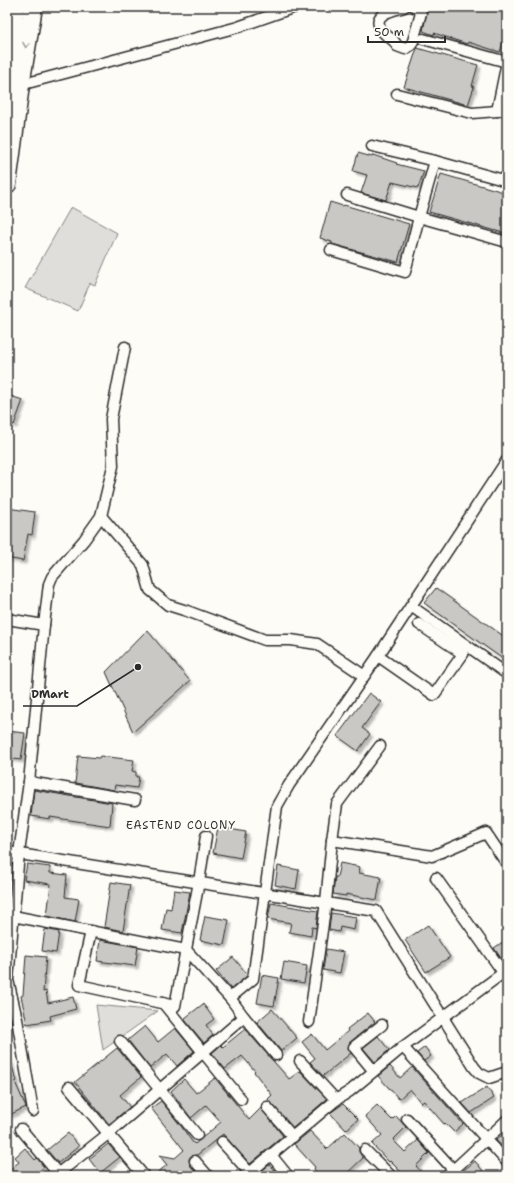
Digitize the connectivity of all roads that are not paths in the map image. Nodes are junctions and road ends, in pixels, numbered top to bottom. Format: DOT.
graph roads {
  1 [pos="15,7"];
  2 [pos="33,7"];
  3 [pos="295,7"];
  4 [pos="404,7"];
  5 [pos="415,7"];
  6 [pos="423,39"];
  7 [pos="507,62"];
  8 [pos="7,64"];
  9 [pos="20,85"];
  10 [pos="397,94"];
  11 [pos="502,111"];
  12 [pos="372,146"];
  13 [pos="435,161"];
  14 [pos="507,181"];
  15 [pos="7,184"];
  16 [pos="347,195"];
  17 [pos="419,217"];
  18 [pos="507,242"];
  19 [pos="331,250"];
  20 [pos="125,347"];
  21 [pos="507,460"];
  22 [pos="101,516"];
  23 [pos="410,606"];
  24 [pos="7,620"];
  25 [pos="419,624"];
  26 [pos="44,625"];
  27 [pos="378,656"];
  28 [pos="507,674"];
  29 [pos="363,675"];
  30 [pos="380,746"];
  31 [pos="29,782"];
  32 [pos="135,800"];
  33 [pos="206,836"];
  34 [pos="332,840"];
  35 [pos="7,852"];
  36 [pos="19,853"];
  37 [pos="507,864"];
  38 [pos="436,878"];
  39 [pos="199,882"];
  40 [pos="265,892"];
  41 [pos="326,902"];
  42 [pos="13,916"];
  43 [pos="91,931"];
  44 [pos="186,950"];
  45 [pos="506,973"];
  46 [pos="230,998"];
  47 [pos="163,1003"];
  48 [pos="244,1017"];
  49 [pos="442,1018"];
  50 [pos="309,1022"];
  51 [pos="382,1025"];
  52 [pos="120,1041"];
  53 [pos="403,1047"];
  54 [pos="204,1053"];
  55 [pos="276,1055"];
  56 [pos="300,1061"];
  57 [pos="374,1070"];
  58 [pos="507,1072"];
  59 [pos="69,1087"];
  60 [pos="160,1090"];
  61 [pos="241,1099"];
  62 [pos="336,1100"];
  63 [pos="267,1107"];
  64 [pos="33,1111"];
  65 [pos="407,1119"];
  66 [pos="507,1120"];
  67 [pos="21,1129"];
  68 [pos="108,1134"];
  69 [pos="198,1135"];
  70 [pos="292,1137"];
  71 [pos="487,1139"];
  72 [pos="222,1142"];
  73 [pos="365,1150"];
  74 [pos="271,1155"];
  75 [pos="195,1161"];
  76 [pos="507,1162"];
  77 [pos="248,1174"];
  78 [pos="453,1174"];
  79 [pos="57,1175"];
  80 [pos="144,1176"];
  81 [pos="208,1176"];
  82 [pos="288,1176"];
  83 [pos="391,1176"];
  1 -- 8 [label="highway"];
  2 -- 9 [label="highway, one-way"];
  3 -- 9 [label="street"];
  4 -- 5 [label="street"];
  6 -- 7 [label="street"];
  7 -- 11 [label="street"];
  9 -- 15 [label="highway"];
  10 -- 11 [label="street"];
  12 -- 13 [label="street"];
  13 -- 14 [label="street"];
  13 -- 17 [label="street"];
  16 -- 17 [label="street"];
  17 -- 18 [label="street"];
  17 -- 19 [label="street"];
  20 -- 22 [label="street"];
  21 -- 23 [label="street"];
  22 -- 26 [label="street"];
  22 -- 29 [label="street"];
  23 -- 27 [label="street"];
  23 -- 28 [label="street"];
  24 -- 26 [label="street"];
  25 -- 27 [label="street"];
  26 -- 31 [label="street"];
  27 -- 29 [label="street"];
  29 -- 40 [label="street"];
  30 -- 34 [label="street"];
  31 -- 32 [label="street"];
  31 -- 36 [label="street"];
  33 -- 39 [label="street"];
  34 -- 37 [label="street"];
  34 -- 41 [label="street"];
  35 -- 36 [label="street"];
  36 -- 39 [label="street"];
  36 -- 42 [label="street"];
  38 -- 45 [label="street"];
  39 -- 40 [label="street"];
  39 -- 44 [label="street"];
  40 -- 41 [label="street"];
  40 -- 46 [label="street"];
  41 -- 49 [label="street"];
  41 -- 50 [label="street"];
  42 -- 43 [label="street"];
  42 -- 64 [label="street"];
  43 -- 44 [label="street"];
  43 -- 47 [label="street"];
  44 -- 46 [label="street"];
  44 -- 47 [label="street"];
  45 -- 49 [label="street"];
  46 -- 48 [label="street"];
  47 -- 54 [label="street"];
  48 -- 54 [label="street"];
  48 -- 55 [label="street"];
  49 -- 53 [label="street"];
  49 -- 58 [label="street"];
  51 -- 57 [label="street"];
  52 -- 60 [label="street"];
  53 -- 57 [label="street"];
  53 -- 71 [label="street"];
  54 -- 60 [label="street"];
  54 -- 61 [label="street"];
  56 -- 62 [label="street"];
  57 -- 62 [label="street"];
  59 -- 68 [label="street"];
  60 -- 68 [label="street"];
  60 -- 69 [label="street"];
  62 -- 70 [label="street"];
  63 -- 70 [label="street"];
  65 -- 78 [label="street"];
  66 -- 71 [label="street"];
  67 -- 79 [label="street"];
  68 -- 79 [label="street"];
  68 -- 80 [label="street"];
  70 -- 74 [label="street"];
  71 -- 76 [label="street"];
  71 -- 78 [label="street"];
  72 -- 77 [label="street"];
  73 -- 83 [label="street"];
  74 -- 77 [label="street"];
  74 -- 82 [label="street"];
  75 -- 81 [label="street"];
}
